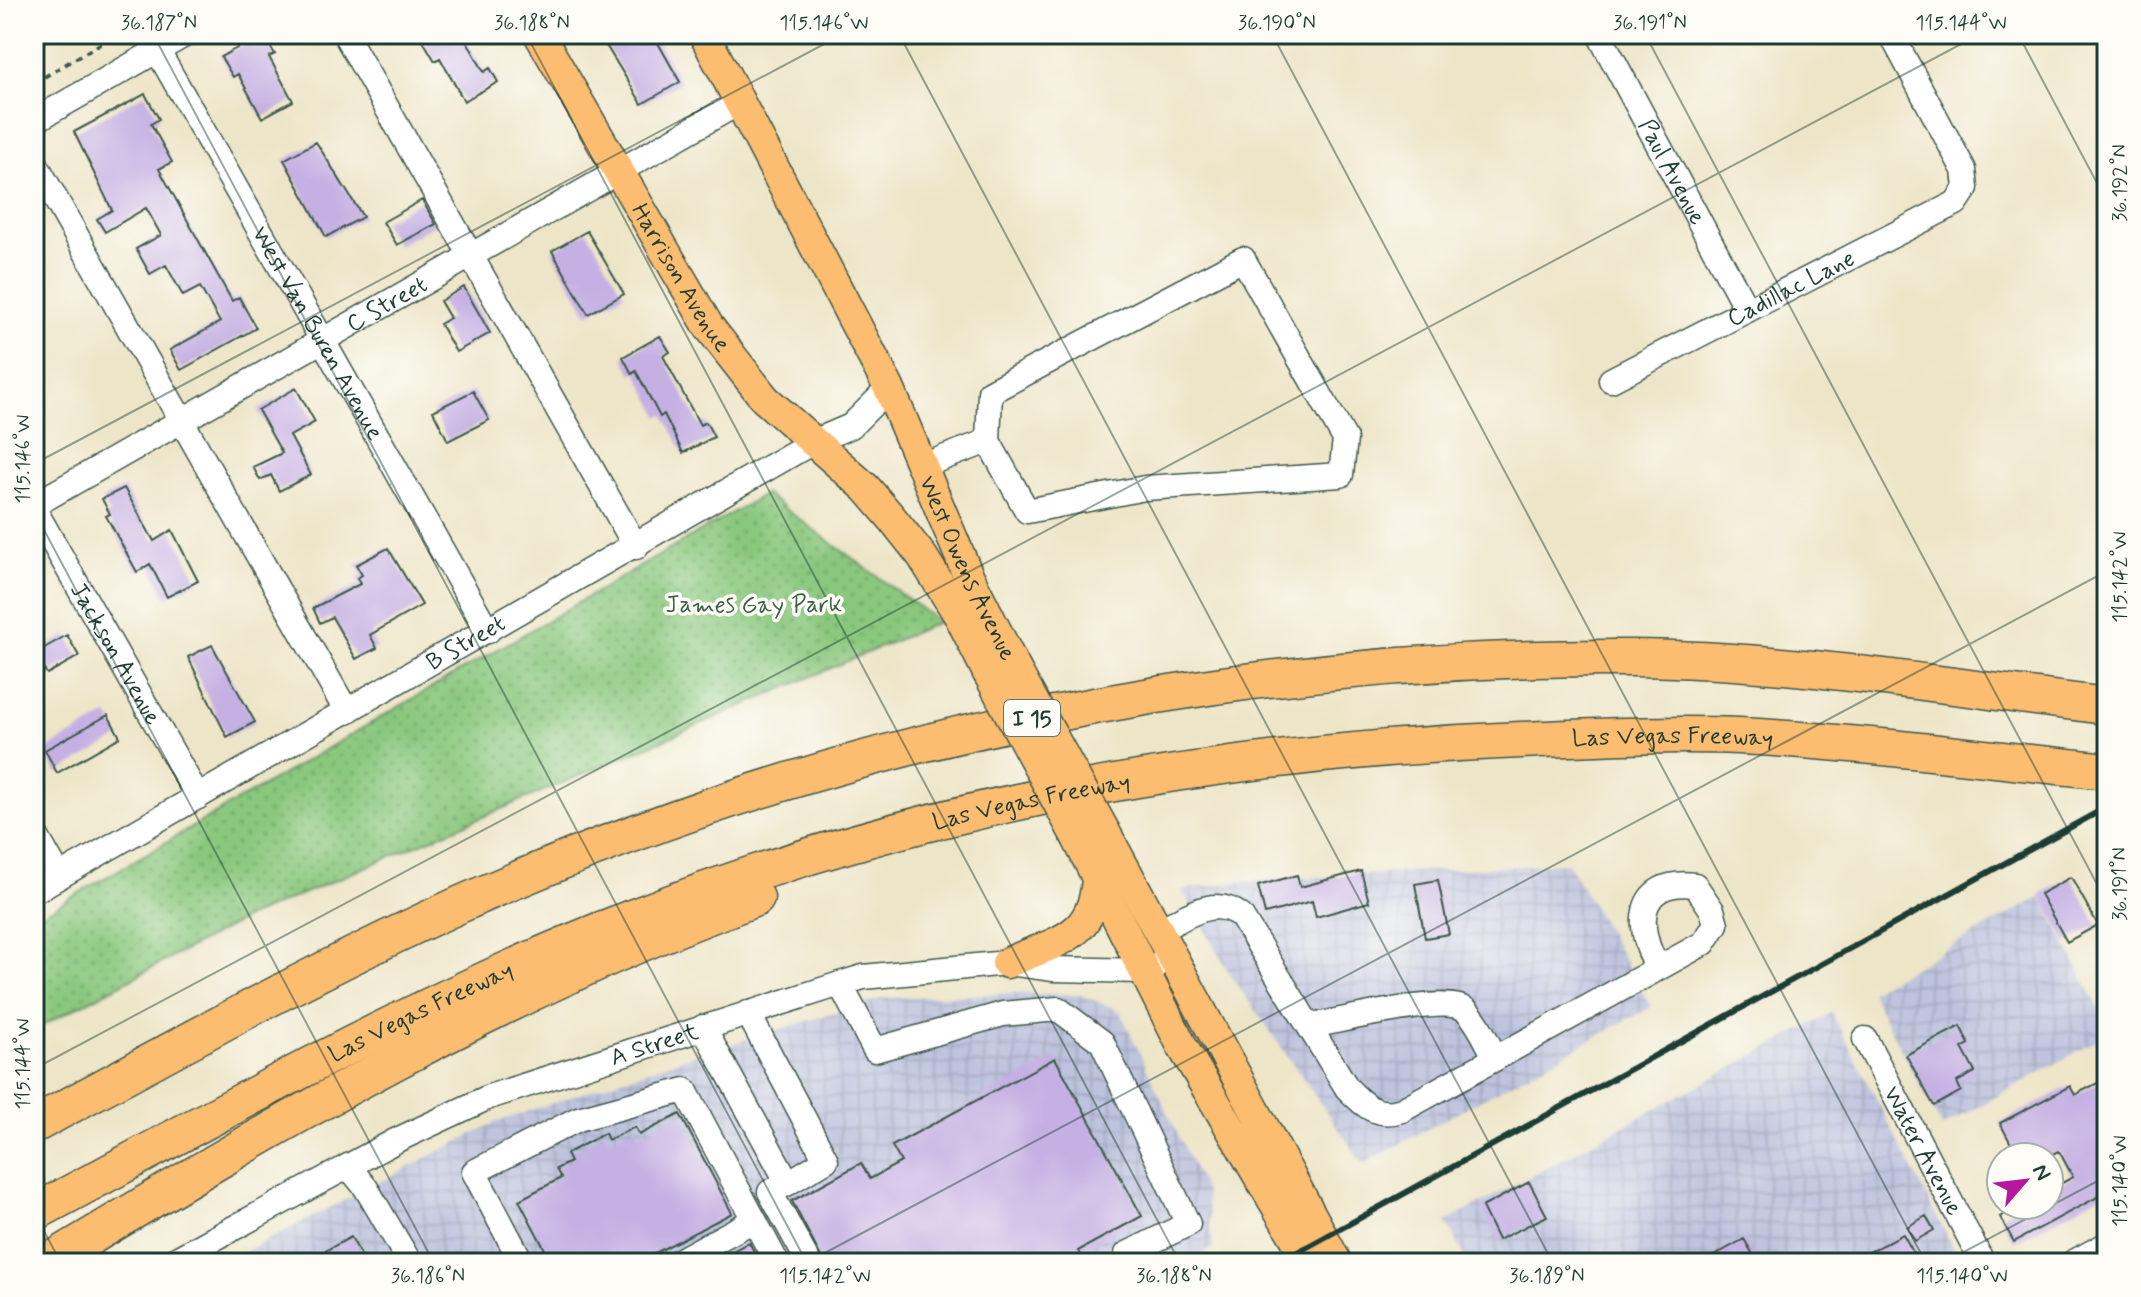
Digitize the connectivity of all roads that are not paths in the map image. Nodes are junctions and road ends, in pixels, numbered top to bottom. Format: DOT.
graph roads {
  1 [pos="186,34"];
  2 [pos="345,34"];
  3 [pos="539,34"];
  4 [pos="704,34"];
  5 [pos="1599,34"];
  6 [pos="1891,34"];
  7 [pos="153,42"];
  8 [pos="740,102"];
  9 [pos="34,121"];
  10 [pos="34,161"];
  11 [pos="618,172"];
  12 [pos="471,256"];
  13 [pos="1747,310"];
  14 [pos="323,340"];
  15 [pos="1611,380"];
  16 [pos="889,388"];
  17 [pos="181,421"];
  18 [pos="988,441"];
  19 [pos="811,443"];
  20 [pos="922,466"];
  21 [pos="866,488"];
  22 [pos="34,507"];
  23 [pos="636,547"];
  24 [pos="488,631"];
  25 [pos="1002,671"];
  26 [pos="2107,706"];
  27 [pos="347,712"];
  28 [pos="2107,771"];
  29 [pos="198,797"];
  30 [pos="1033,799"];
  31 [pos="34,832"];
  32 [pos="1091,835"];
  33 [pos="1097,875"];
  34 [pos="59,876"];
  35 [pos="34,891"];
  36 [pos="1158,931"];
  37 [pos="1172,958"];
  38 [pos="1007,963"];
  39 [pos="1658,968"];
  40 [pos="1142,971"];
  41 [pos="840,984"];
  42 [pos="748,1013"];
  43 [pos="1311,1026"];
  44 [pos="703,1027"];
  45 [pos="1865,1039"];
  46 [pos="1496,1058"];
  47 [pos="34,1125"];
  48 [pos="348,1166"];
  49 [pos="788,1183"];
  50 [pos="34,1213"];
  51 [pos="754,1220"];
  52 [pos="2107,1244"];
  53 [pos="1127,1254"];
  54 [pos="47,1263"];
  55 [pos="169,1263"];
  56 [pos="410,1263"];
  57 [pos="522,1263"];
  58 [pos="675,1263"];
  59 [pos="777,1263"];
  60 [pos="809,1263"];
  61 [pos="1310,1263"];
  62 [pos="1337,1263"];
  63 [pos="1983,1263"];
  64 [pos="2072,1263"];
  1 -- 7 [label="street"];
  2 -- 12 [label="street"];
  3 -- 11 [label="main road, Harrison Avenue"];
  4 -- 8 [label="main road, West Owens Avenue"];
  5 -- 13 [label="street, Paul Avenue"];
  6 -- 13 [label="street, Cadillac Lane"];
  7 -- 9 [label="street"];
  7 -- 14 [label="street, West Van Buren Avenue"];
  8 -- 11 [label="street, C Street"];
  8 -- 16 [label="main road, West Owens Avenue"];
  10 -- 17 [label="street"];
  11 -- 12 [label="street, C Street"];
  11 -- 19 [label="main road, Harrison Avenue"];
  12 -- 14 [label="street, C Street"];
  12 -- 23 [label="street"];
  13 -- 15 [label="street, Cadillac Lane"];
  14 -- 17 [label="street, C Street"];
  14 -- 24 [label="street, West Van Buren Avenue"];
  16 -- 19 [label="street, B Street"];
  16 -- 20 [label="main road, West Owens Avenue"];
  17 -- 22 [label="street, C Street"];
  17 -- 27 [label="street"];
  18 -- 18 [label="street"];
  18 -- 20 [label="street"];
  19 -- 21 [label="main road, Harrison Avenue"];
  19 -- 23 [label="street, B Street"];
  20 -- 25 [label="main road, West Owens Avenue"];
  21 -- 25 [label="main road, West Owens Avenue"];
  22 -- 29 [label="street, Jackson Avenue"];
  23 -- 24 [label="street, B Street"];
  24 -- 27 [label="street, B Street"];
  25 -- 32 [label="main road, West Owens Avenue, bridge"];
  26 -- 47 [label="highway, I 15"];
  27 -- 29 [label="street, B Street"];
  28 -- 30 [label="highway, Las Vegas Freeway"];
  29 -- 34 [label="street, B Street"];
  30 -- 50 [label="highway, Las Vegas Freeway"];
  30 -- 54 [label="highway"];
  31 -- 34 [label="street"];
  32 -- 33 [label="main road, West Owens Avenue"];
  32 -- 36 [label="main road, West Owens Avenue"];
  33 -- 38 [label="main road"];
  33 -- 40 [label="main road, West Owens Avenue"];
  34 -- 35 [label="street, B Street"];
  36 -- 37 [label="main road, West Owens Avenue"];
  36 -- 43 [label="street"];
  37 -- 40 [label="street, A Street"];
  37 -- 62 [label="main road, West Owens Avenue"];
  38 -- 40 [label="street, A Street"];
  38 -- 41 [label="street, A Street"];
  39 -- 46 [label="street"];
  40 -- 61 [label="main road, West Owens Avenue"];
  41 -- 42 [label="street, A Street"];
  41 -- 53 [label="street"];
  42 -- 44 [label="street, A Street"];
  42 -- 49 [label="street"];
  43 -- 46 [label="street"];
  43 -- 46 [label="street"];
  44 -- 48 [label="street, A Street"];
  44 -- 49 [label="street"];
  45 -- 63 [label="street, Water Avenue"];
  48 -- 55 [label="street, A Street"];
  48 -- 56 [label="street"];
  49 -- 60 [label="street"];
  51 -- 57 [label="street"];
  51 -- 58 [label="street"];
  51 -- 59 [label="street"];
  52 -- 64 [label="street"];
}
